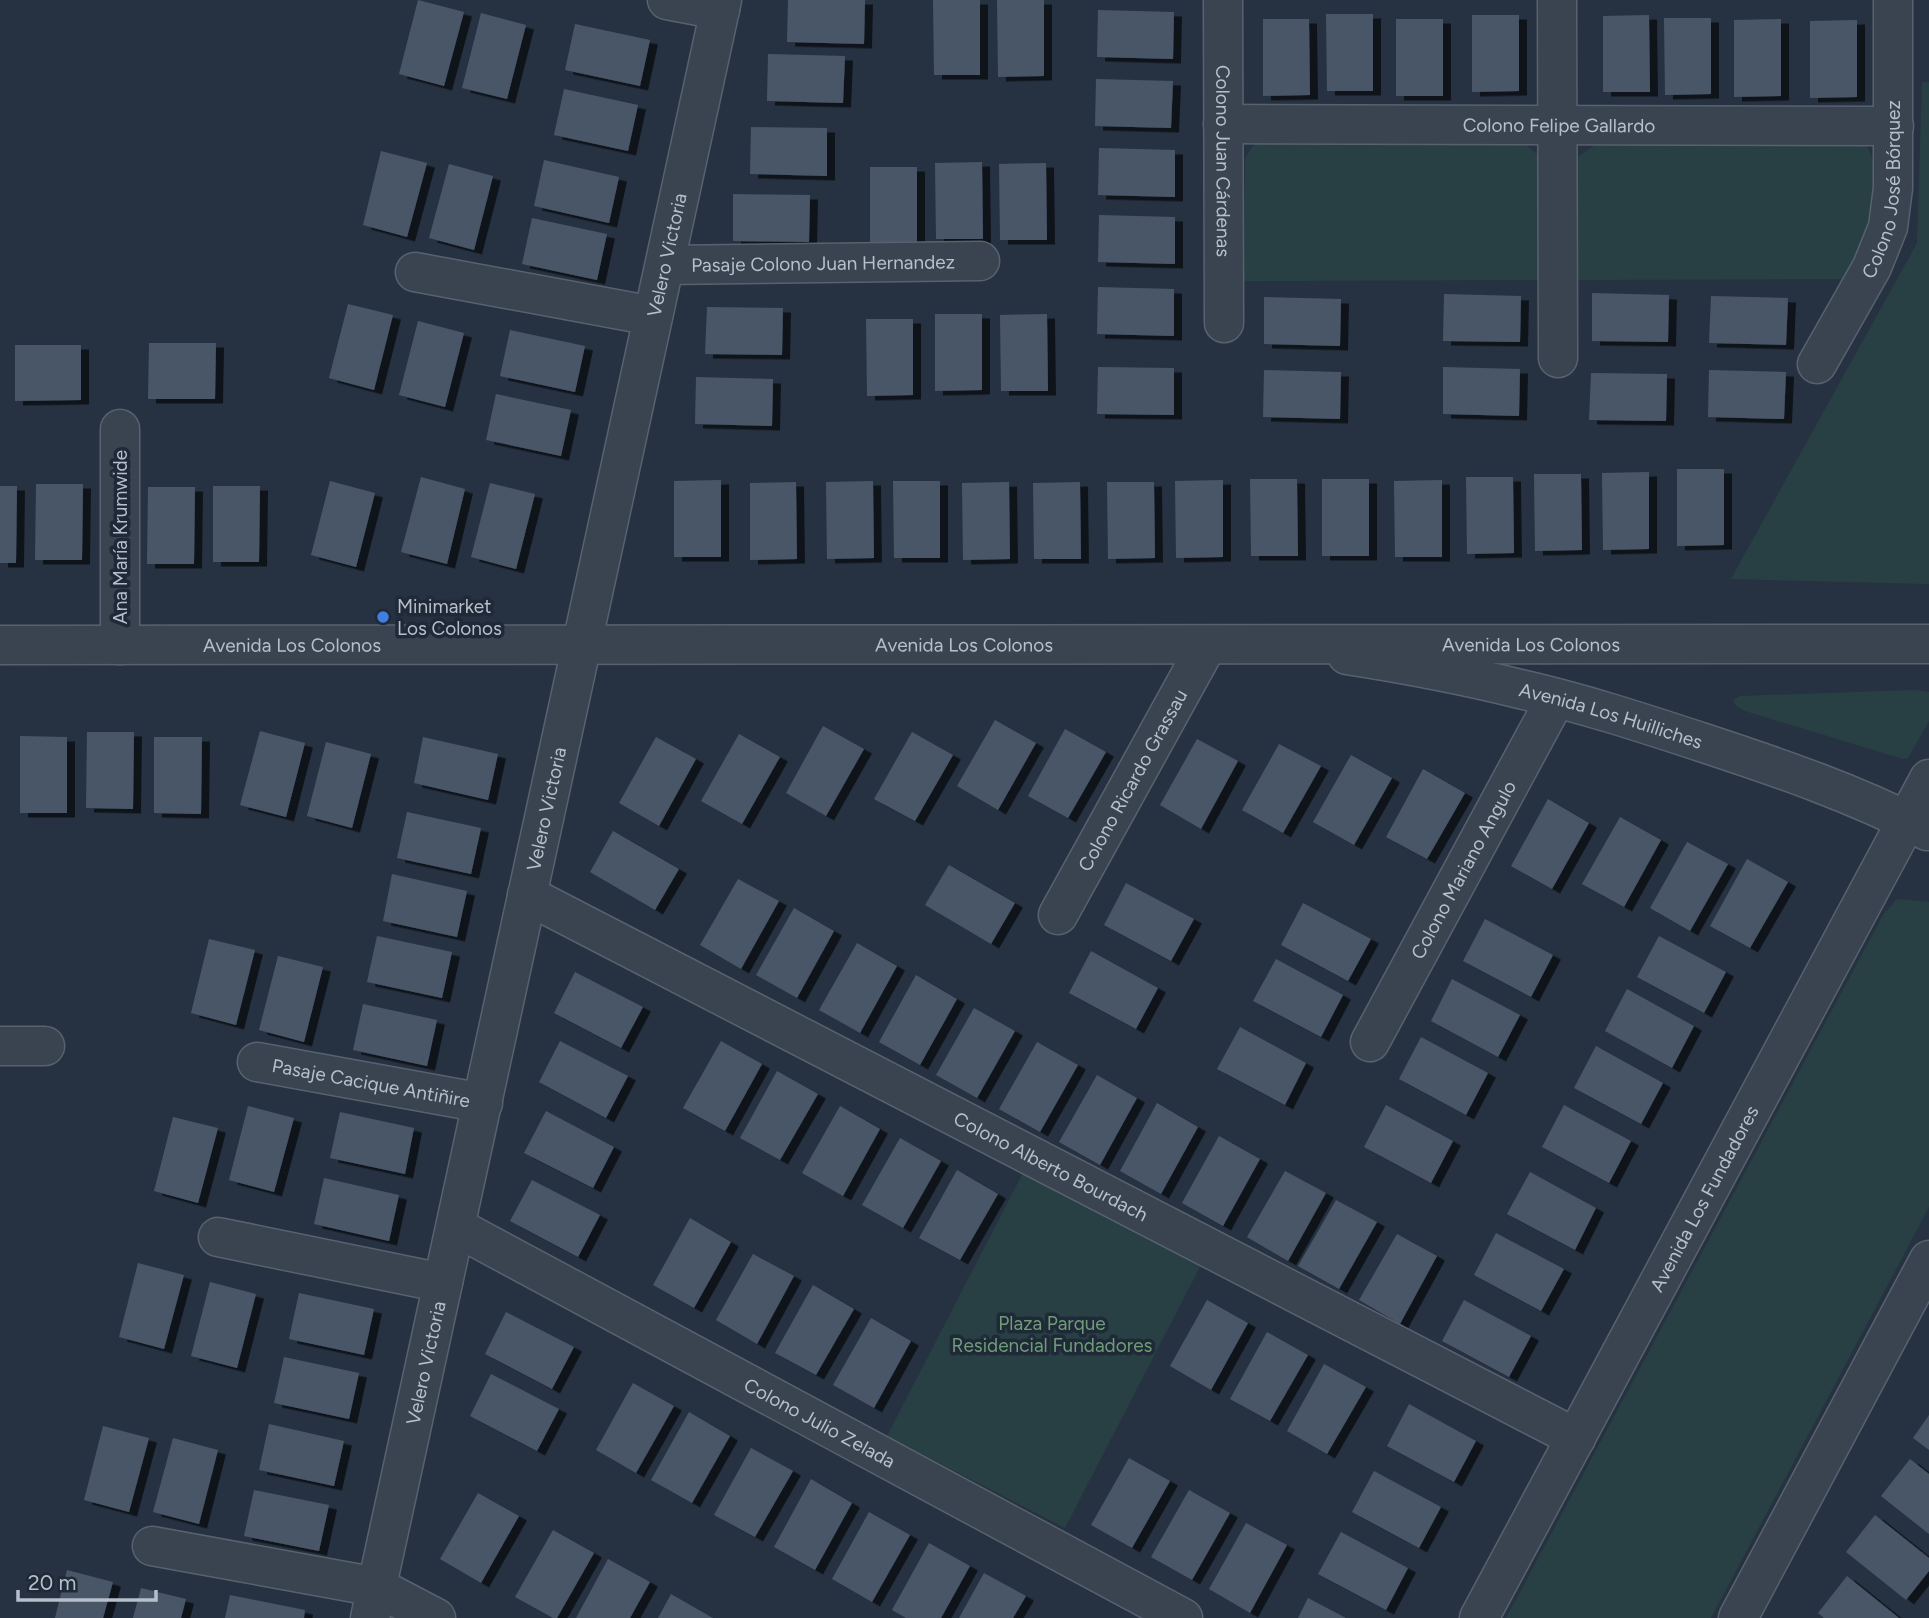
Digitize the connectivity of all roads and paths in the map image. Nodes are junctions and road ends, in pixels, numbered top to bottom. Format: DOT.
graph roads {
  1 [pos="667,0"];
  2 [pos="1223,0"];
  3 [pos="1556,0"];
  4 [pos="1893,0"];
  5 [pos="721,5"];
  6 [pos="1223,124"];
  7 [pos="1557,125"];
  8 [pos="1894,126"];
  9 [pos="980,261"];
  10 [pos="665,265"];
  11 [pos="415,272"];
  12 [pos="653,316"];
  13 [pos="1224,323"];
  14 [pos="1558,358"];
  15 [pos="1817,364"];
  16 [pos="120,429"];
  17 [pos="582,643"];
  18 [pos="1929,644"];
  19 [pos="0,645"];
  20 [pos="120,645"];
  21 [pos="1207,645"];
  22 [pos="1279,645"];
  23 [pos="1556,698"];
  24 [pos="1929,779"];
  25 [pos="1918,826"];
  26 [pos="527,895"];
  27 [pos="1058,915"];
  28 [pos="1370,1042"];
  29 [pos="0,1046"];
  30 [pos="45,1046"];
  31 [pos="257,1062"];
  32 [pos="483,1103"];
  33 [pos="456,1227"];
  34 [pos="218,1237"];
  35 [pos="1928,1262"];
  36 [pos="443,1283"];
  37 [pos="1576,1438"];
  38 [pos="152,1546"];
  39 [pos="374,1602"];
  40 [pos="436,1618"];
  41 [pos="1184,1618"];
  42 [pos="1479,1618"];
  43 [pos="1738,1618"];
  1 -- 5 [label="street"];
  2 -- 6 [label="street, Colono Juan Cárdenas"];
  3 -- 7 [label="street"];
  4 -- 8 [label="street, Colono José Bórquez"];
  5 -- 10 [label="street, Velero Victoria"];
  6 -- 7 [label="street, Colono Felipe Gallardo"];
  6 -- 13 [label="street, Colono Juan Cárdenas"];
  7 -- 8 [label="street, Colono Felipe Gallardo"];
  7 -- 14 [label="street"];
  8 -- 15 [label="street, Colono José Bórquez"];
  9 -- 10 [label="street, Pasaje Colono Juan Hernandez"];
  10 -- 12 [label="street, Velero Victoria"];
  11 -- 12 [label="street"];
  12 -- 17 [label="street, Velero Victoria"];
  16 -- 20 [label="street, Ana María Krumwide"];
  17 -- 20 [label="street, Avenida Los Colonos"];
  17 -- 21 [label="street, Avenida Los Colonos"];
  17 -- 26 [label="street, Velero Victoria"];
  18 -- 22 [label="street, Avenida Los Colonos"];
  19 -- 20 [label="street, Avenida Los Colonos"];
  21 -- 22 [label="street, Avenida Los Colonos"];
  21 -- 27 [label="street, Colono Ricardo Grassau"];
  22 -- 23 [label="street, Avenida Los Huilliches"];
  23 -- 25 [label="street, Avenida Los Huilliches"];
  23 -- 28 [label="street, Colono Mariano Angulo"];
  24 -- 25 [label="street, Avenida Los Fundadores"];
  25 -- 37 [label="street, Avenida Los Fundadores"];
  26 -- 32 [label="street, Velero Victoria"];
  26 -- 37 [label="street, Colono Alberto Bourdach"];
  29 -- 30 [label="street"];
  31 -- 32 [label="street, Pasaje Cacique Antiñire"];
  32 -- 33 [label="street, Velero Victoria"];
  33 -- 36 [label="street, Velero Victoria"];
  33 -- 41 [label="street, Colono Julio Zelada"];
  34 -- 36 [label="street"];
  35 -- 43 [label="street"];
  36 -- 39 [label="street, Velero Victoria"];
  37 -- 42 [label="street, Avenida Los Fundadores"];
  38 -- 39 [label="street"];
  39 -- 40 [label="street"];
}
